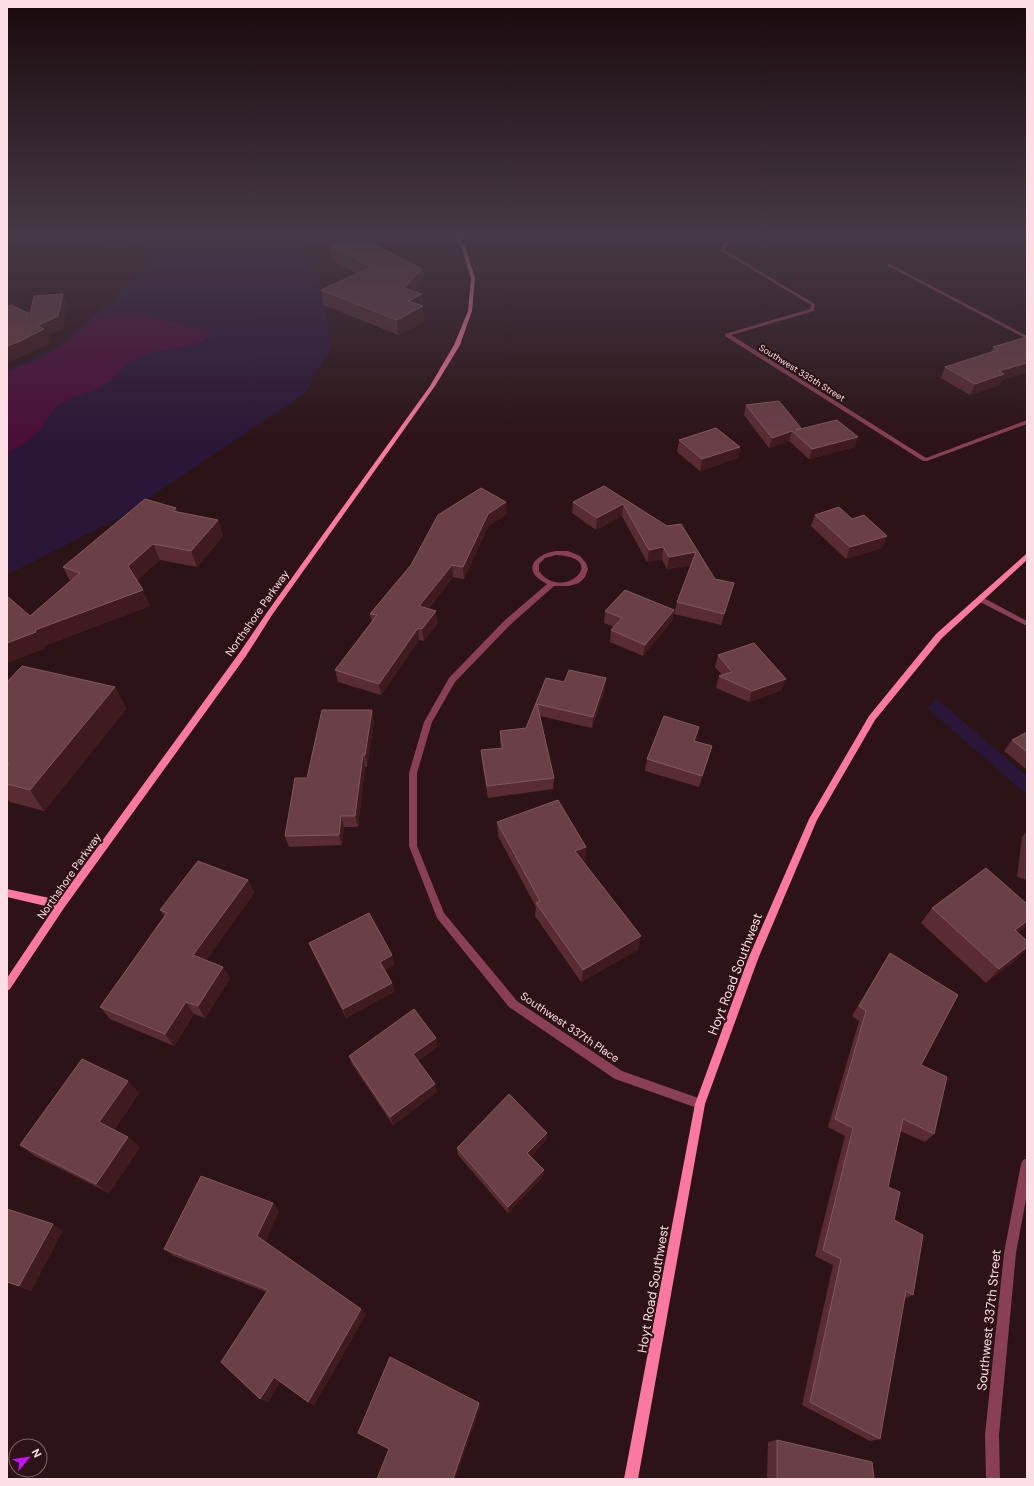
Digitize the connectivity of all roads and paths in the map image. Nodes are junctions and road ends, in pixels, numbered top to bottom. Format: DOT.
graph roads {
  1 [pos="471,304"];
  2 [pos="813,304"];
  3 [pos="964,304"];
  4 [pos="1027,338"];
  5 [pos="1027,422"];
  6 [pos="1027,556"];
  7 [pos="552,584"];
  8 [pos="980,599"];
  9 [pos="1027,624"];
  10 [pos="7,893"];
  11 [pos="61,905"];
  12 [pos="7,986"];
  13 [pos="700,1104"];
  14 [pos="1027,1164"];
  15 [pos="631,1479"];
  16 [pos="993,1479"];
  1 -- 11 [label="street, Northshore Parkway"];
  2 -- 5 [label="street, Southwest 335th Street"];
  3 -- 4 [label="street"];
  6 -- 8 [label="street, Hoyt Road Southwest"];
  7 -- 7 [label="street"];
  7 -- 13 [label="street, Southwest 337th Place"];
  8 -- 9 [label="street"];
  8 -- 13 [label="street, Hoyt Road Southwest"];
  10 -- 11 [label="street"];
  11 -- 12 [label="street, Northshore Parkway"];
  13 -- 15 [label="street, Hoyt Road Southwest"];
  14 -- 16 [label="street, Southwest 337th Street"];
}
